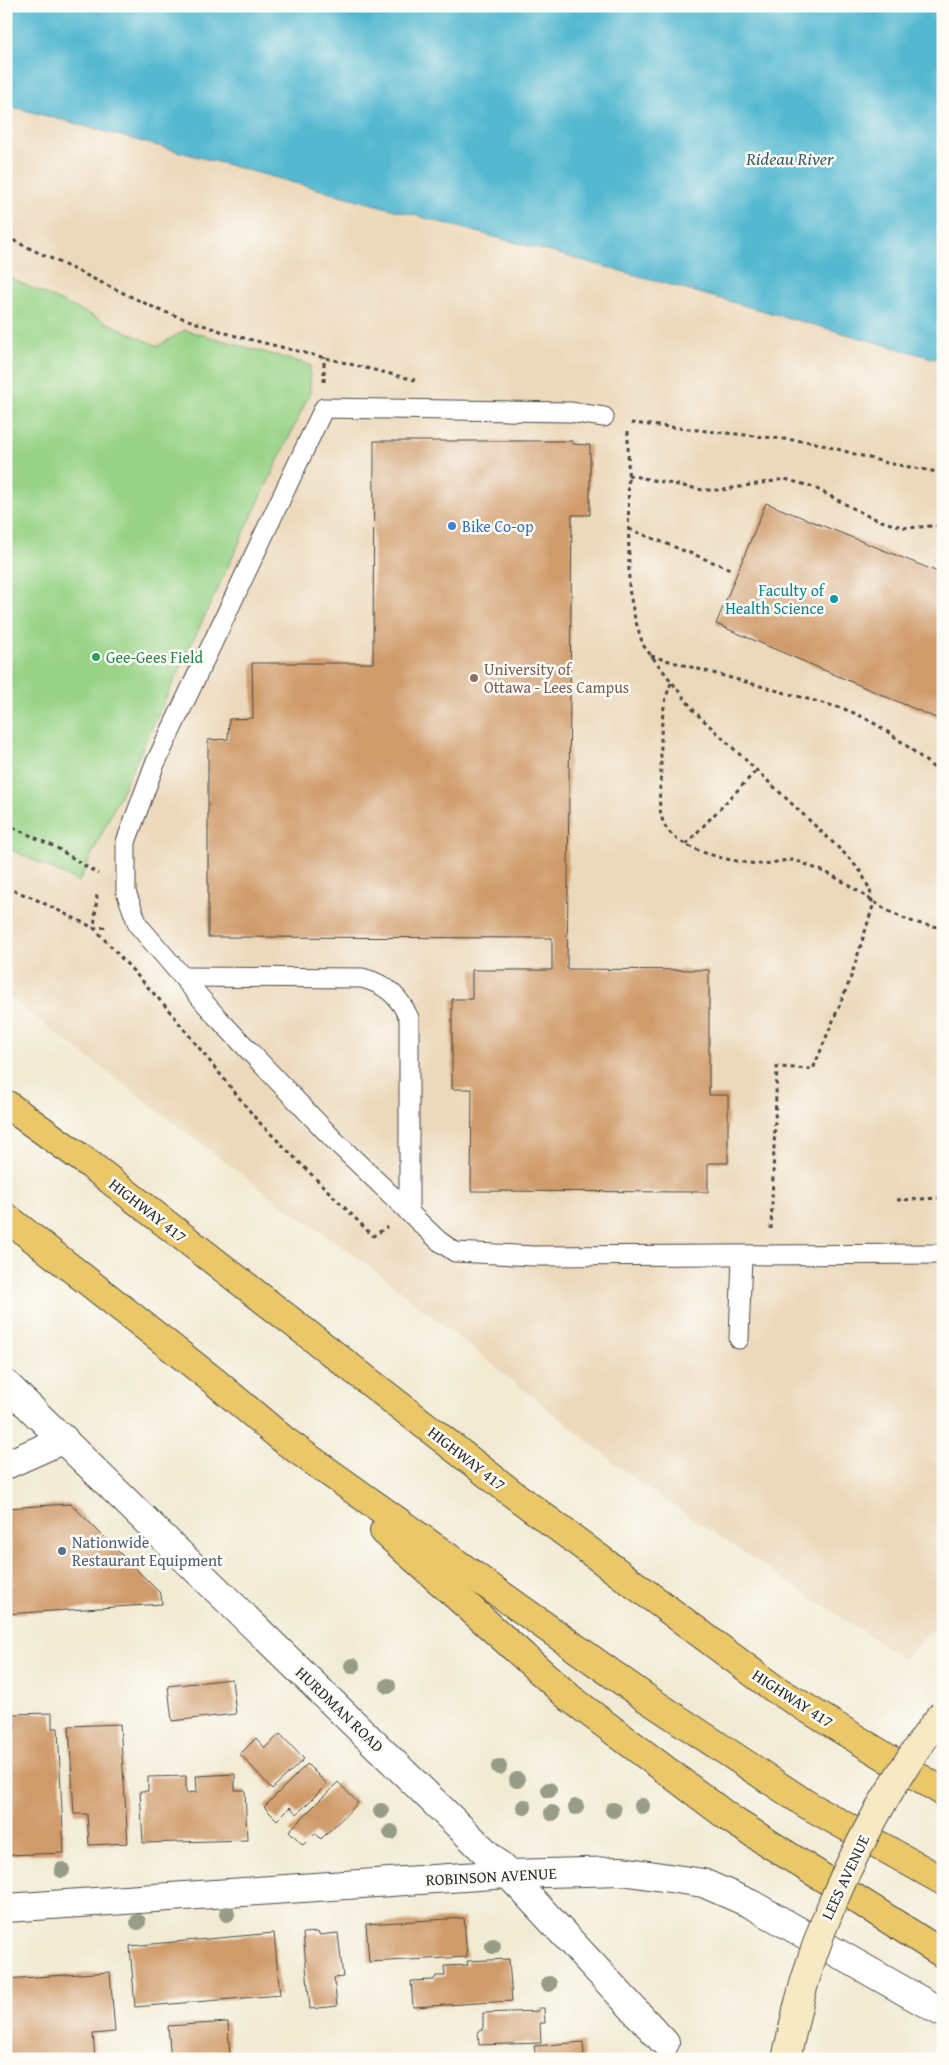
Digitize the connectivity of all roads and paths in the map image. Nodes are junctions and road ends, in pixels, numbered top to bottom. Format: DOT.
graph roads {
  1 [pos="6,237"];
  2 [pos="422,382"];
  3 [pos="604,417"];
  4 [pos="943,473"];
  5 [pos="628,475"];
  6 [pos="943,525"];
  7 [pos="629,529"];
  8 [pos="734,570"];
  9 [pos="650,655"];
  10 [pos="671,682"];
  11 [pos="756,771"];
  12 [pos="943,775"];
  13 [pos="6,824"];
  14 [pos="686,844"];
  15 [pos="99,875"];
  16 [pos="98,884"];
  17 [pos="6,888"];
  18 [pos="126,892"];
  19 [pos="97,893"];
  20 [pos="872,901"];
  21 [pos="138,925"];
  22 [pos="943,927"];
  23 [pos="94,928"];
  24 [pos="182,977"];
  25 [pos="6,1104"];
  26 [pos="943,1198"];
  27 [pos="897,1200"];
  28 [pos="409,1213"];
  29 [pos="6,1217"];
  30 [pos="763,1229"];
  31 [pos="943,1254"];
  32 [pos="742,1256"];
  33 [pos="739,1339"];
  34 [pos="6,1384"];
  35 [pos="64,1439"];
  36 [pos="285,1442"];
  37 [pos="6,1465"];
  38 [pos="943,1713"];
  39 [pos="943,1792"];
  40 [pos="508,1874"];
  41 [pos="943,1881"];
  42 [pos="6,1908"];
  43 [pos="943,1954"];
  44 [pos="943,2013"];
  45 [pos="665,2044"];
  46 [pos="786,2059"];
  1 -- 2 [label="path"];
  3 -- 18 [label="lane"];
  4 -- 5 [label="path"];
  5 -- 6 [label="path"];
  5 -- 7 [label="path"];
  7 -- 8 [label="path"];
  7 -- 9 [label="path"];
  9 -- 10 [label="path"];
  9 -- 12 [label="path"];
  10 -- 11 [label="path"];
  10 -- 14 [label="path"];
  11 -- 14 [label="path"];
  11 -- 20 [label="path"];
  13 -- 15 [label="path"];
  14 -- 20 [label="path"];
  15 -- 16 [label="path"];
  15 -- 18 [label="path"];
  17 -- 23 [label="path"];
  18 -- 21 [label="lane"];
  19 -- 23 [label="path"];
  20 -- 22 [label="path"];
  20 -- 30 [label="path"];
  21 -- 23 [label="path"];
  21 -- 24 [label="lane"];
  23 -- 28 [label="path"];
  24 -- 28 [label="lane"];
  24 -- 28 [label="lane"];
  25 -- 39 [label="highway, HIGHWAY 417"];
  26 -- 27 [label="path"];
  28 -- 32 [label="lane"];
  29 -- 36 [label="highway"];
  31 -- 32 [label="lane"];
  32 -- 33 [label="lane"];
  34 -- 35 [label="street, HURDMAN ROAD"];
  35 -- 37 [label="street"];
  35 -- 40 [label="street, HURDMAN ROAD"];
  36 -- 41 [label="highway"];
  36 -- 43 [label="highway"];
  38 -- 46 [label="main road, LEES AVENUE, bridge"];
  40 -- 42 [label="street, ROBINSON AVENUE"];
  40 -- 44 [label="street, ROBINSON AVENUE"];
  40 -- 45 [label="street, HURDMAN ROAD"];
}
